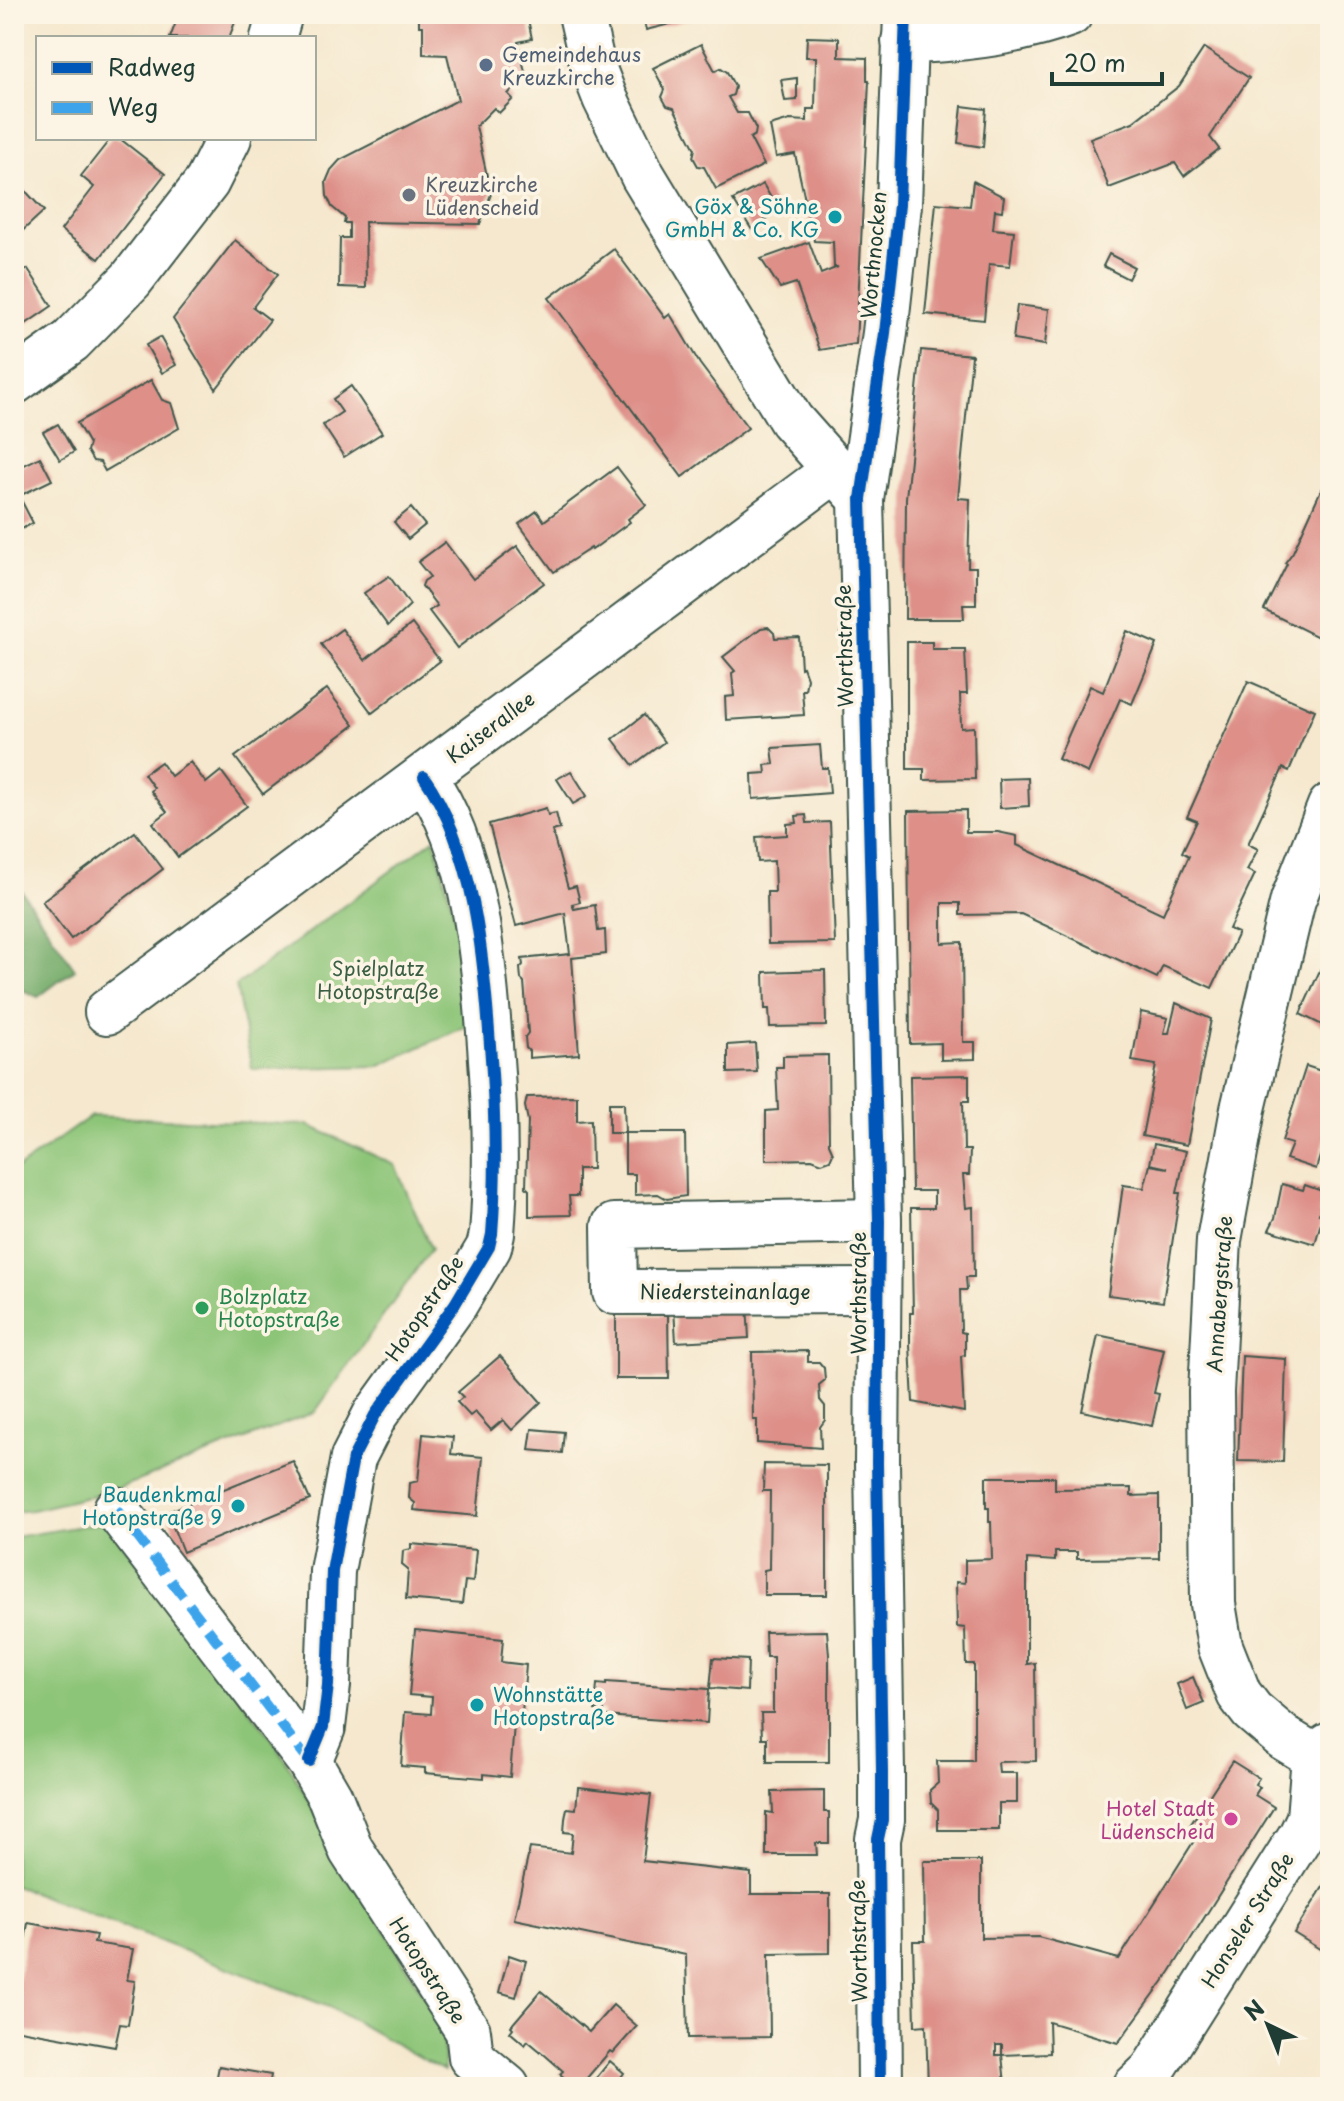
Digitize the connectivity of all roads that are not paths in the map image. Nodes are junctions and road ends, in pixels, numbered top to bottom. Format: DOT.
graph roads {
  1 [pos="280,14"];
  2 [pos="581,14"];
  3 [pos="1070,14"];
  4 [pos="905,28"];
  5 [pos="274,36"];
  6 [pos="228,140"];
  7 [pos="14,382"];
  8 [pos="848,484"];
  9 [pos="424,777"];
  10 [pos="1330,806"];
  11 [pos="107,1012"];
  12 [pos="879,1221"];
  13 [pos="878,1291"];
  14 [pos="116,1509"];
  15 [pos="1322,1751"];
  16 [pos="309,1761"];
  17 [pos="507,2087"];
  18 [pos="880,2087"];
  19 [pos="1135,2087"];
  1 -- 5 [label="street"];
  2 -- 8 [label="street"];
  3 -- 4 [label="street, Worthnocken"];
  4 -- 8 [label="street, Worthnocken"];
  6 -- 7 [label="street"];
  8 -- 9 [label="street, Kaiserallee"];
  8 -- 12 [label="street, Worthstraße"];
  9 -- 11 [label="street, Kaiserallee"];
  9 -- 16 [label="street, Hotopstraße"];
  10 -- 15 [label="street, Annabergstraße"];
  12 -- 13 [label="street, Worthstraße"];
  12 -- 13 [label="street, Niedersteinanlage"];
  13 -- 18 [label="street, Worthstraße"];
  14 -- 16 [label="street, Hotopstraße"];
  15 -- 19 [label="street, Honseler Straße"];
  16 -- 17 [label="street, Hotopstraße"];
}
